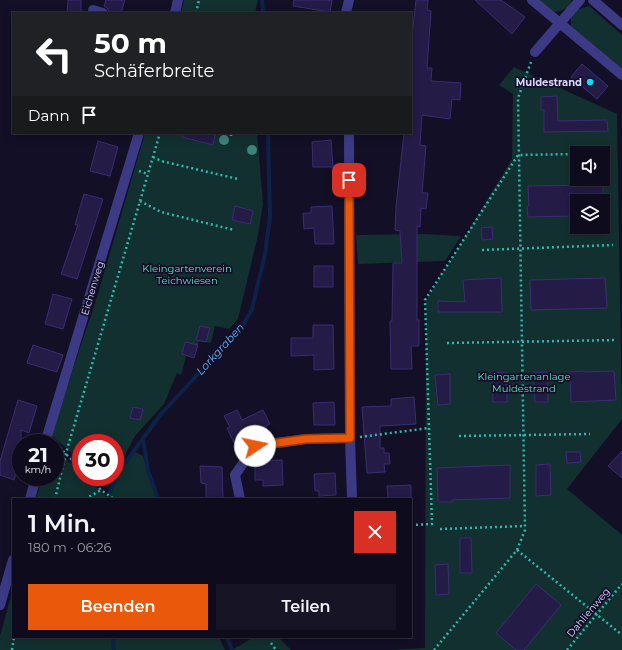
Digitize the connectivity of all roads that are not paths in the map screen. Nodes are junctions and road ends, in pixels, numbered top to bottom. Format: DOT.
graph roads {
  1 [pos="178,0"];
  2 [pos="349,0"];
  3 [pos="532,0"];
  4 [pos="593,0"];
  5 [pos="579,1"];
  6 [pos="175,12"];
  7 [pos="346,12"];
  8 [pos="561,24"];
  9 [pos="622,24"];
  10 [pos="535,52"];
  11 [pos="622,75"];
  12 [pos="139,134"];
  13 [pos="349,134"];
  14 [pos="49,434"];
  15 [pos="350,438"];
  16 [pos="34,486"];
  17 [pos="30,498"];
  18 [pos="240,498"];
  19 [pos="352,498"];
  20 [pos="12,564"];
  21 [pos="0,606"];
  1 -- 6 [label="street"];
  2 -- 7 [label="street"];
  3 -- 8 [label="street"];
  4 -- 9 [label="street"];
  5 -- 8 [label="street"];
  8 -- 10 [label="street"];
  8 -- 11 [label="street"];
  12 -- 14 [label="street, Eichenweg"];
  13 -- 15 [label="street"];
  15 -- 18 [label="street"];
  15 -- 19 [label="street"];
  16 -- 17 [label="street"];
  20 -- 21 [label="street"];
}
